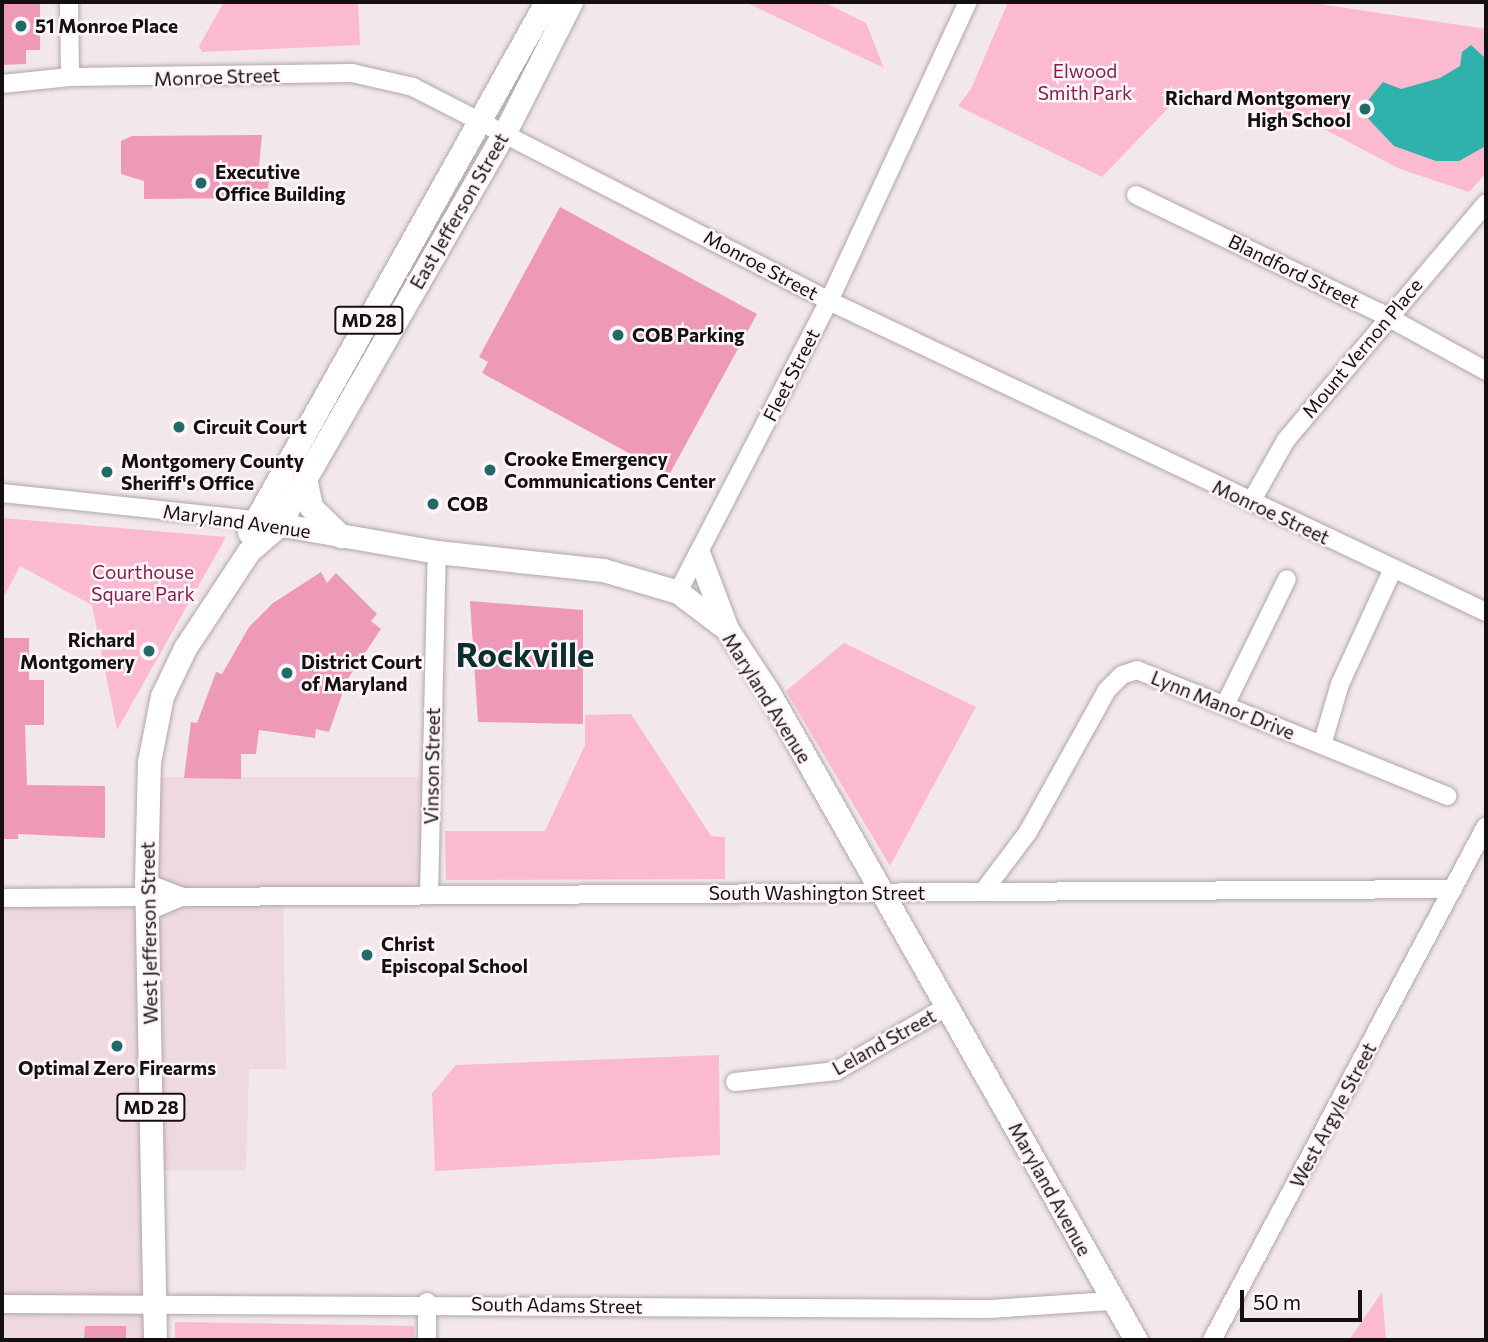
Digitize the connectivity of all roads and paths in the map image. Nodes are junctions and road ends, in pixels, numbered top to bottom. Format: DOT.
graph roads {
  1 [pos="69,2"];
  2 [pos="546,2"];
  3 [pos="571,2"];
  4 [pos="968,2"];
  5 [pos="71,77"];
  6 [pos="2,83"];
  7 [pos="484,120"];
  8 [pos="505,132"];
  9 [pos="1136,195"];
  10 [pos="1486,203"];
  11 [pos="829,301"];
  12 [pos="1386,316"];
  13 [pos="1486,371"];
  14 [pos="305,478"];
  15 [pos="2,493"];
  16 [pos="1251,502"];
  17 [pos="254,520"];
  18 [pos="278,526"];
  19 [pos="341,536"];
  20 [pos="249,551"];
  21 [pos="437,552"];
  22 [pos="699,555"];
  23 [pos="1394,569"];
  24 [pos="1287,579"];
  25 [pos="678,592"];
  26 [pos="1486,612"];
  27 [pos="727,629"];
  28 [pos="1225,705"];
  29 [pos="1322,745"];
  30 [pos="1447,796"];
  31 [pos="1486,826"];
  32 [pos="1453,889"];
  33 [pos="983,892"];
  34 [pos="883,894"];
  35 [pos="429,895"];
  36 [pos="146,897"];
  37 [pos="182,897"];
  38 [pos="2,898"];
  39 [pos="948,1006"];
  40 [pos="735,1082"];
  41 [pos="1111,1301"];
  42 [pos="156,1302"];
  43 [pos="427,1302"];
  44 [pos="2,1304"];
  45 [pos="155,1340"];
  46 [pos="427,1340"];
  47 [pos="1136,1340"];
  48 [pos="1212,1340"];
  1 -- 5 [label="street"];
  2 -- 7 [label="main road, East Jefferson Street / MD 28"];
  3 -- 8 [label="main road, East Jefferson Street / MD 28"];
  4 -- 11 [label="street, Fleet Street"];
  5 -- 6 [label="street, Monroe Street"];
  5 -- 7 [label="street, Monroe Street"];
  7 -- 8 [label="street, Monroe Street"];
  7 -- 17 [label="main road, East Jefferson Street / MD 28"];
  8 -- 11 [label="street, Monroe Street"];
  8 -- 14 [label="main road, East Jefferson Street / MD 28"];
  9 -- 12 [label="street, Blandford Street"];
  10 -- 12 [label="street, Mount Vernon Place"];
  11 -- 16 [label="street, Monroe Street"];
  11 -- 22 [label="street, Fleet Street"];
  12 -- 13 [label="street, Blandford Street"];
  12 -- 16 [label="street, Mount Vernon Place"];
  14 -- 18 [label="main road, East Jefferson Street / MD 28"];
  14 -- 19 [label="main road"];
  15 -- 17 [label="street, Maryland Avenue"];
  16 -- 23 [label="street, Monroe Street"];
  17 -- 18 [label="main road, Maryland Avenue"];
  17 -- 20 [label="main road, West Jefferson Street / MD 28"];
  18 -- 19 [label="main road, Maryland Avenue"];
  18 -- 20 [label="main road, West Jefferson Street / MD 28"];
  19 -- 21 [label="main road, Maryland Avenue"];
  20 -- 36 [label="main road, West Jefferson Street / MD 28"];
  21 -- 25 [label="main road, Maryland Avenue"];
  21 -- 35 [label="street, Vinson Street"];
  22 -- 25 [label="street, Fleet Street"];
  22 -- 27 [label="main road"];
  23 -- 26 [label="street, Monroe Street"];
  23 -- 29 [label="street"];
  24 -- 28 [label="street"];
  25 -- 27 [label="main road, Maryland Avenue"];
  27 -- 34 [label="main road, Maryland Avenue"];
  28 -- 29 [label="street, Lynn Manor Drive"];
  28 -- 33 [label="street, Lynn Manor Drive"];
  29 -- 30 [label="street, Lynn Manor Drive"];
  31 -- 32 [label="street, West Argyle Street"];
  32 -- 33 [label="street, South Washington Street"];
  32 -- 48 [label="street, West Argyle Street"];
  33 -- 34 [label="street, South Washington Street"];
  34 -- 35 [label="street, South Washington Street"];
  34 -- 39 [label="main road, Maryland Avenue"];
  35 -- 37 [label="street, South Washington Street"];
  36 -- 37 [label="street, South Washington Street"];
  36 -- 37 [label="street, South Washington Street"];
  36 -- 38 [label="street, South Washington Street"];
  36 -- 42 [label="main road, West Jefferson Street / MD 28"];
  39 -- 40 [label="street, Leland Street"];
  39 -- 41 [label="main road, Maryland Avenue"];
  41 -- 43 [label="street, South Adams Street"];
  41 -- 47 [label="main road, Maryland Avenue"];
  42 -- 43 [label="street, South Adams Street"];
  42 -- 44 [label="street, South Adams Street"];
  42 -- 45 [label="main road, West Jefferson Street / MD 28"];
  43 -- 46 [label="street"];
}
